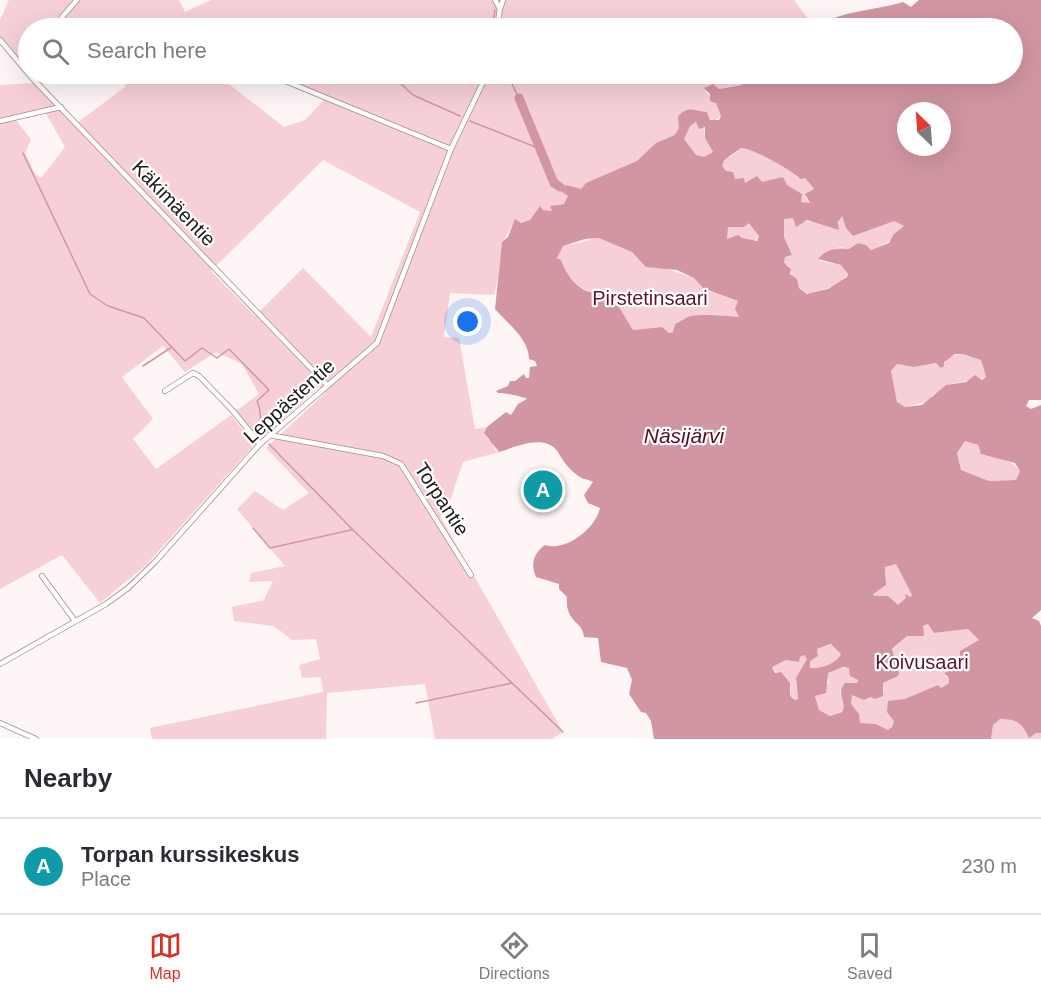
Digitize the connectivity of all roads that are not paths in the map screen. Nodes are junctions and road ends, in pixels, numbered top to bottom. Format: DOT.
graph roads {
  1 [pos="77,0"];
  2 [pos="495,0"];
  3 [pos="503,0"];
  4 [pos="500,9"];
  5 [pos="64,18"];
  6 [pos="499,18"];
  7 [pos="0,40"];
  8 [pos="18,60"];
  9 [pos="40,84"];
  10 [pos="293,84"];
  11 [pos="482,84"];
  12 [pos="61,107"];
  13 [pos="0,121"];
  14 [pos="451,149"];
  15 [pos="327,386"];
  16 [pos="165,391"];
  17 [pos="269,435"];
  18 [pos="260,444"];
  19 [pos="471,575"];
  20 [pos="42,576"];
  21 [pos="75,621"];
  22 [pos="0,664"];
  23 [pos="0,723"];
  24 [pos="36,739"];
  1 -- 5 [label="street"];
  2 -- 4 [label="street"];
  3 -- 4 [label="street"];
  4 -- 6 [label="street"];
  7 -- 8 [label="street, Käkimäentie"];
  9 -- 12 [label="street, Käkimäentie"];
  10 -- 14 [label="street"];
  11 -- 14 [label="street, Leppästentie"];
  12 -- 13 [label="street"];
  12 -- 15 [label="street, Käkimäentie"];
  14 -- 15 [label="street, Leppästentie"];
  15 -- 17 [label="street, Leppästentie"];
  16 -- 18 [label="street"];
  17 -- 18 [label="street, Leppästentie"];
  17 -- 19 [label="street, Torpantie"];
  18 -- 21 [label="street, Leppästentie"];
  20 -- 21 [label="street"];
  21 -- 22 [label="street, Leppästentie"];
  23 -- 24 [label="street"];
}
